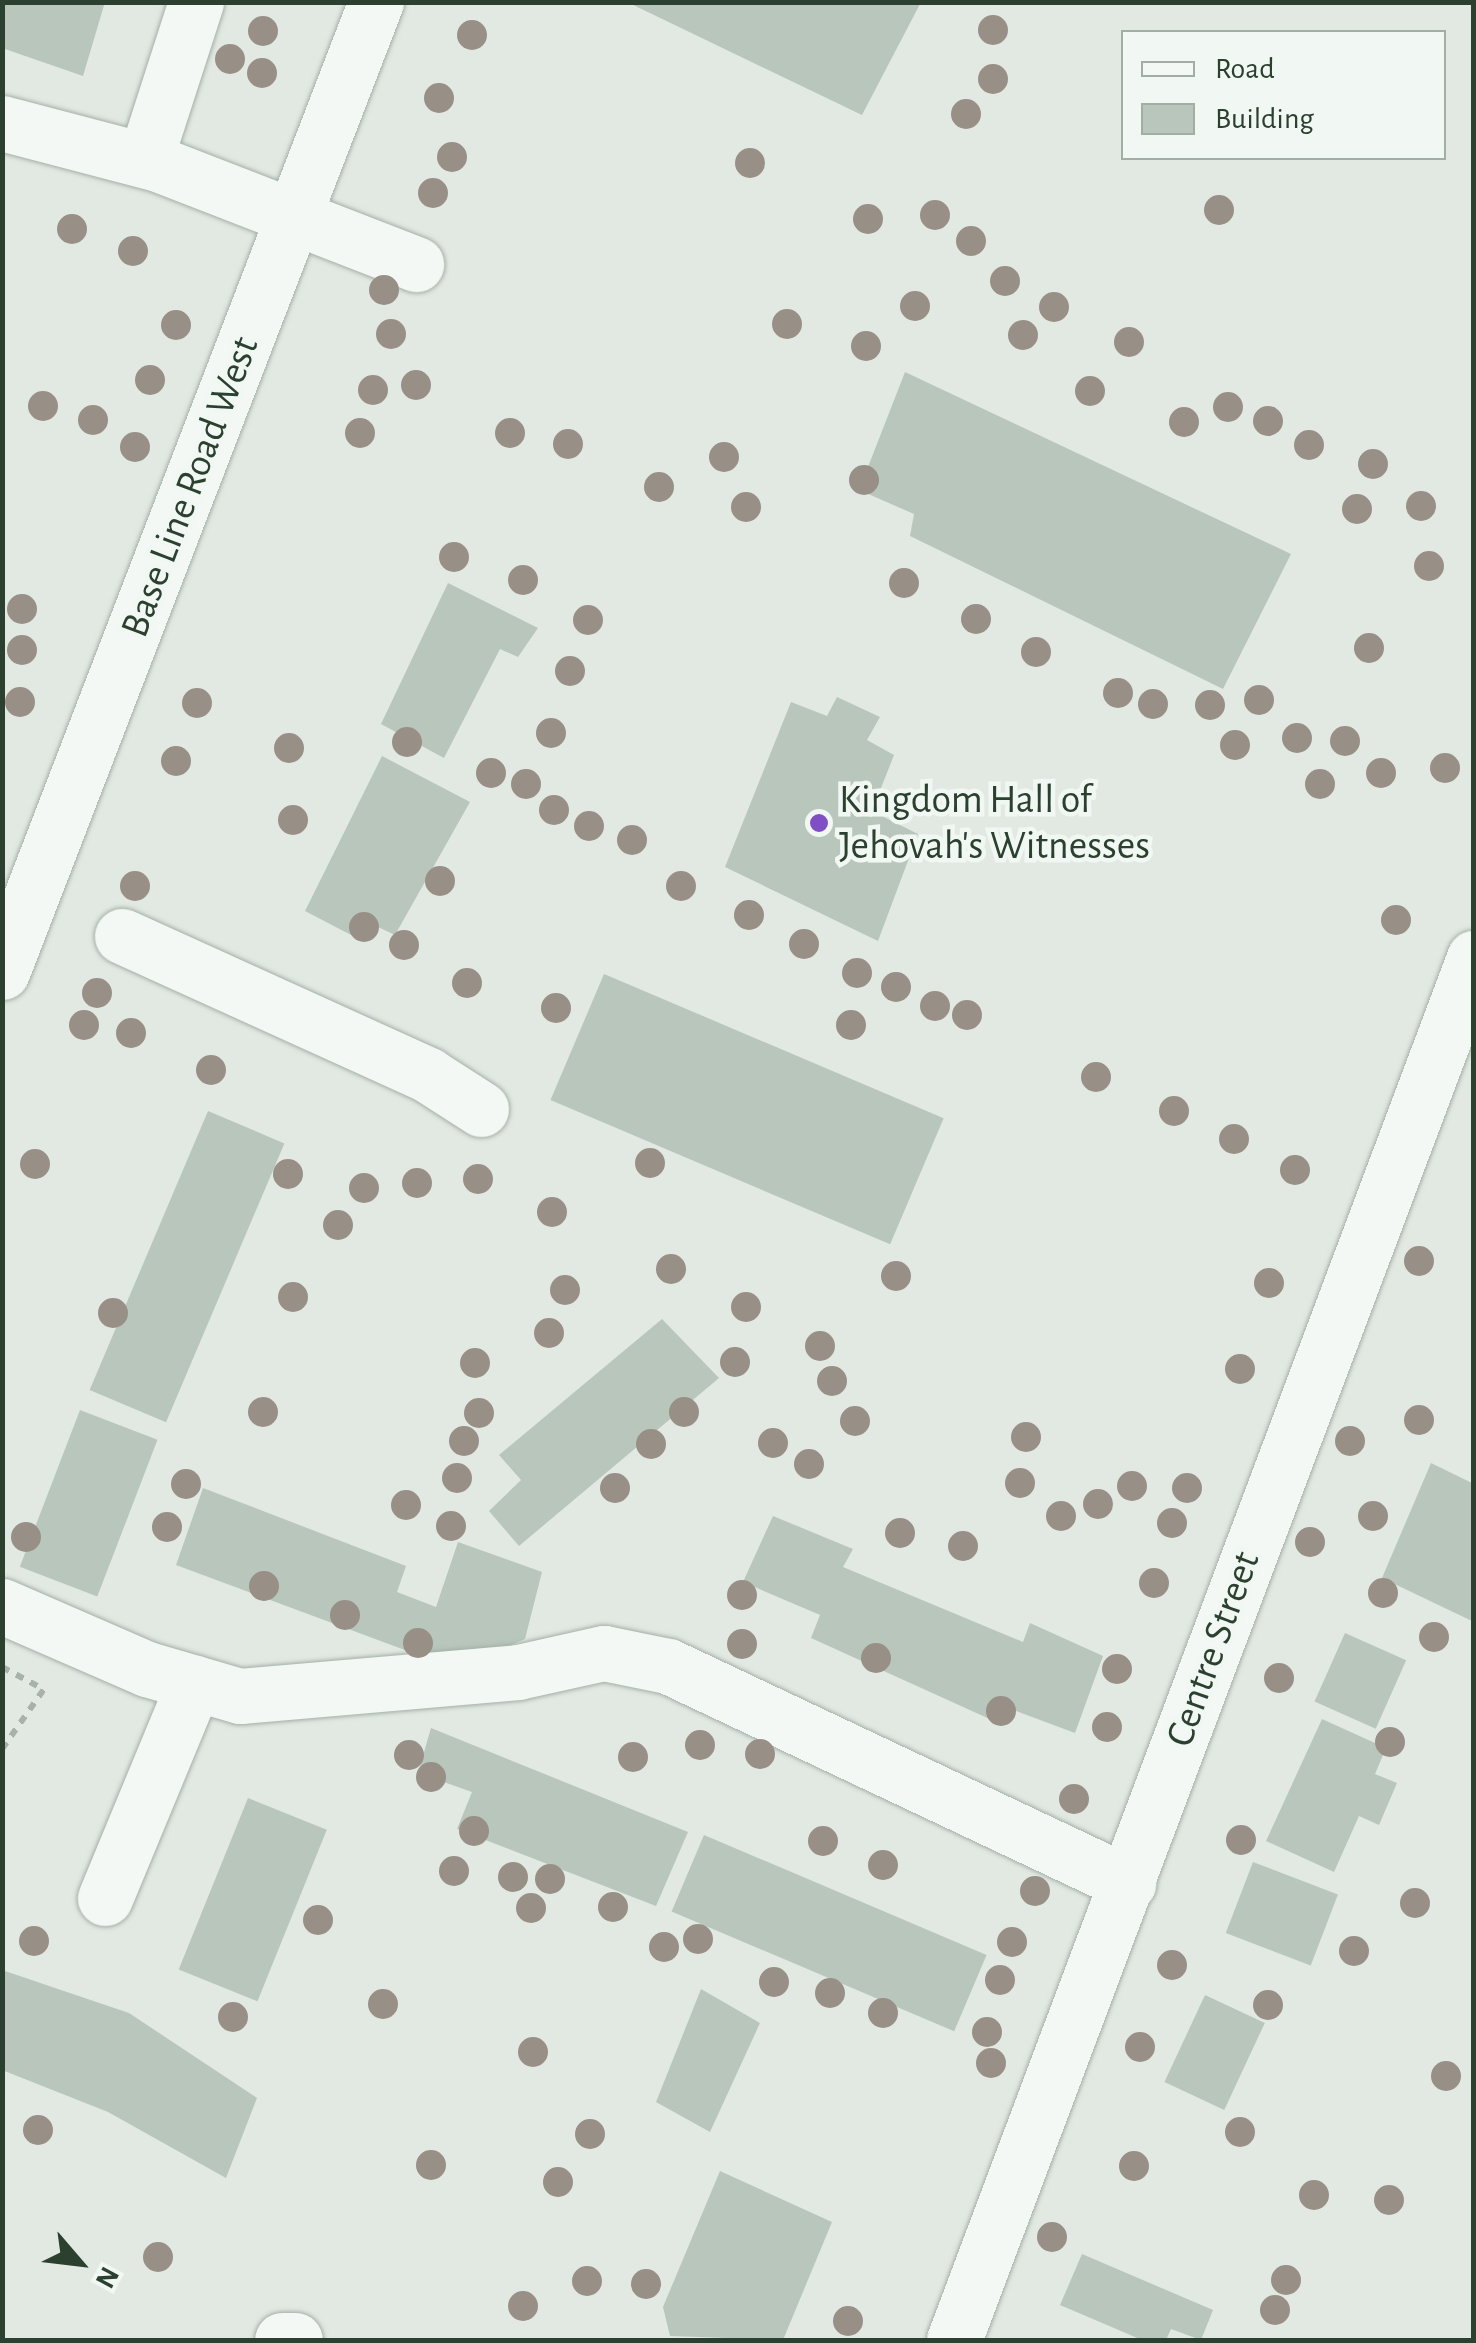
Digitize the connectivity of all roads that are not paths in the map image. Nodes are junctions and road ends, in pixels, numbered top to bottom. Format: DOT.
graph roads {
  1 [pos="196,2"];
  2 [pos="376,2"];
  3 [pos="2,123"];
  4 [pos="145,160"];
  5 [pos="294,218"];
  6 [pos="416,264"];
  7 [pos="122,936"];
  8 [pos="1474,958"];
  9 [pos="2,972"];
  10 [pos="481,1109"];
  11 [pos="2,1606"];
  12 [pos="194,1683"];
  13 [pos="1128,1884"];
  14 [pos="105,1898"];
  15 [pos="282,2340"];
  16 [pos="296,2340"];
  17 [pos="954,2340"];
  1 -- 4 [label="street"];
  2 -- 5 [label="street, Base Line Road West"];
  3 -- 4 [label="street"];
  4 -- 5 [label="street"];
  5 -- 6 [label="street"];
  5 -- 9 [label="street, Base Line Road West"];
  7 -- 10 [label="street"];
  8 -- 13 [label="street, Centre Street"];
  11 -- 12 [label="street"];
  12 -- 13 [label="street"];
  12 -- 14 [label="street"];
  13 -- 17 [label="street, Centre Street"];
  15 -- 16 [label="street"];
}
